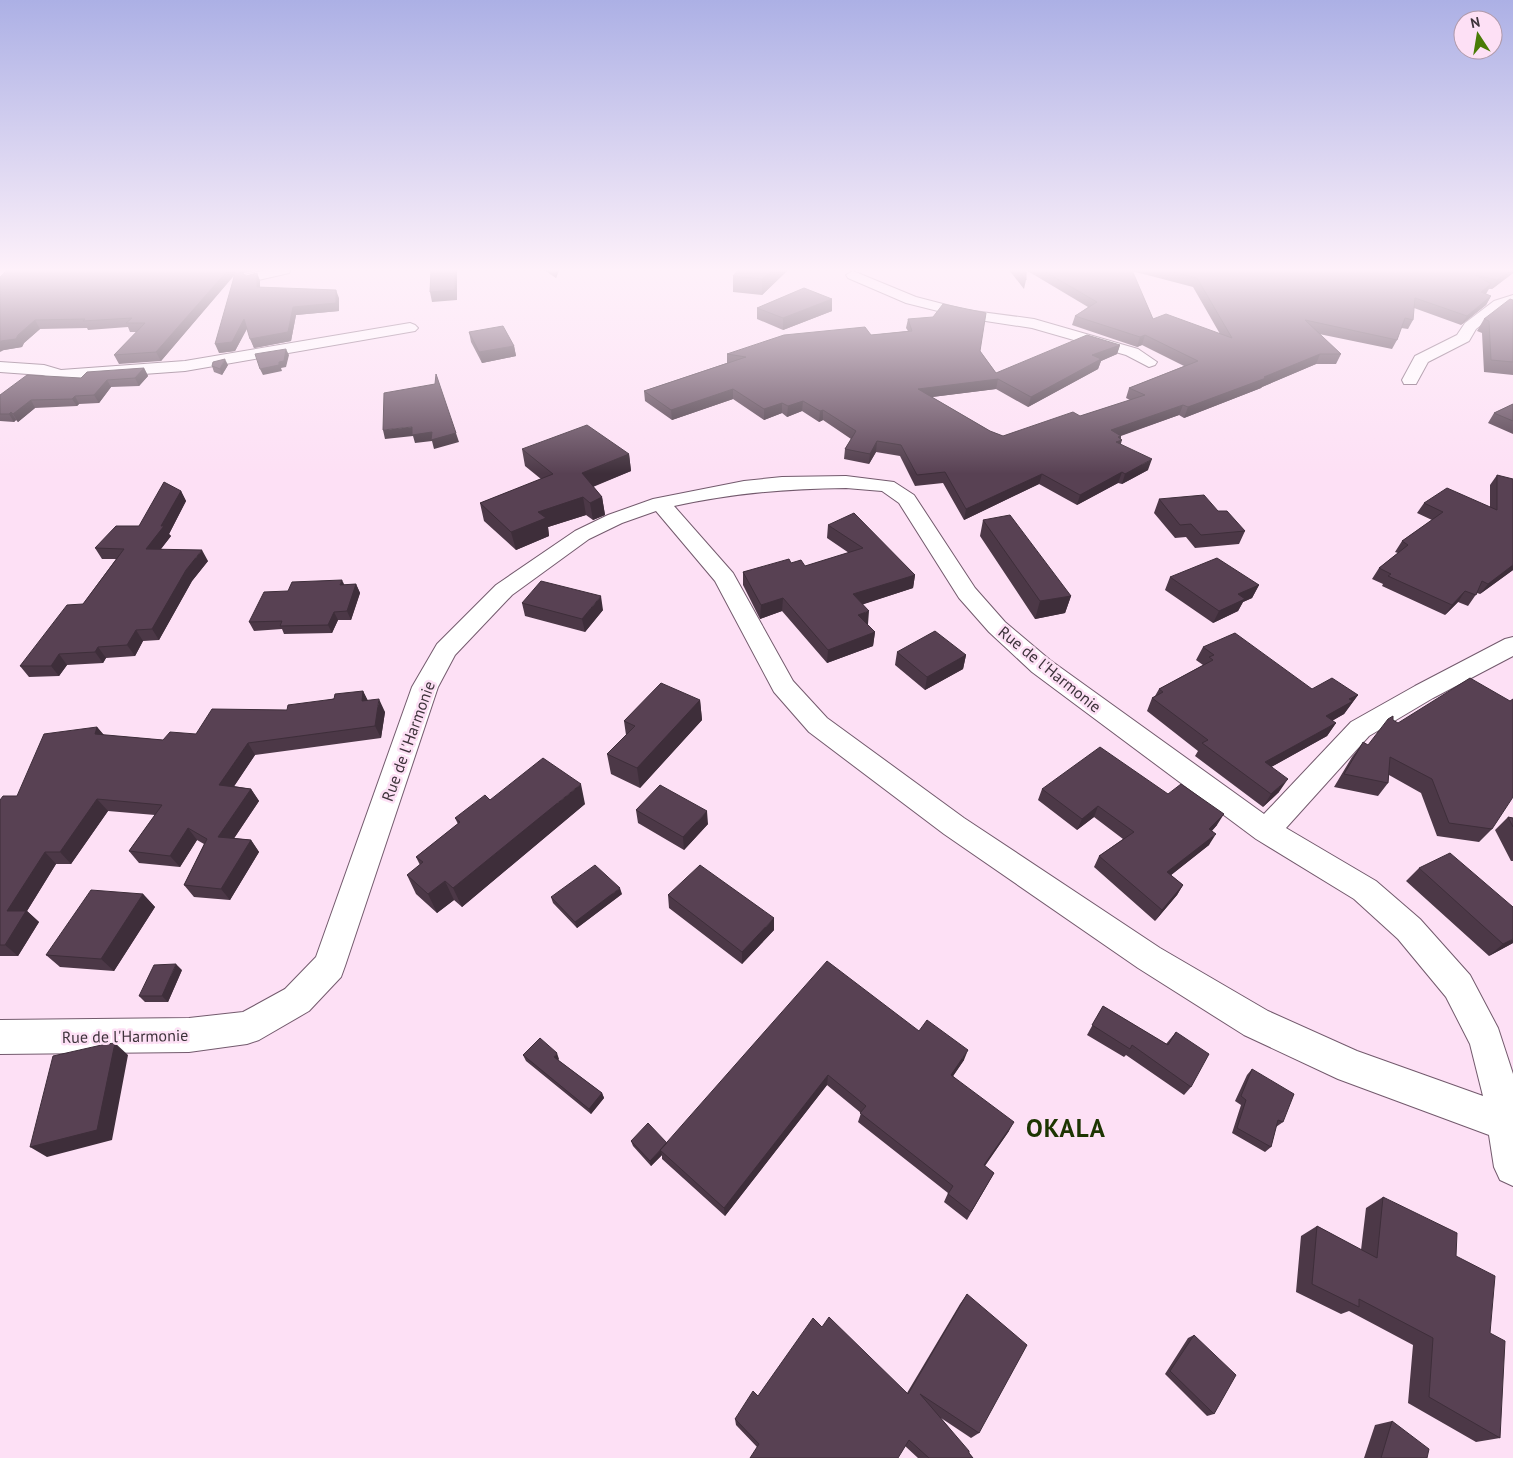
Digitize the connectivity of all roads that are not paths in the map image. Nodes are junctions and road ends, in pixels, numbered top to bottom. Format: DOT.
graph roads {
  1 [pos="351,338"];
  2 [pos="1083,338"];
  3 [pos="1463,338"];
  4 [pos="1149,362"];
  5 [pos="0,367"];
  6 [pos="1410,380"];
  7 [pos="660,504"];
  8 [pos="1513,645"];
  9 [pos="1266,831"];
  10 [pos="0,1037"];
  11 [pos="1504,1122"];
  12 [pos="1513,1167"];
  1 -- 5 [label="street"];
  2 -- 4 [label="street"];
  3 -- 6 [label="street"];
  7 -- 9 [label="street, Rue de l'Harmonie"];
  7 -- 10 [label="street, Rue de l'Harmonie"];
  7 -- 11 [label="street"];
  8 -- 9 [label="street"];
  9 -- 11 [label="street, Rue de l'Harmonie"];
  11 -- 12 [label="street, Rue de l'Harmonie"];
}
